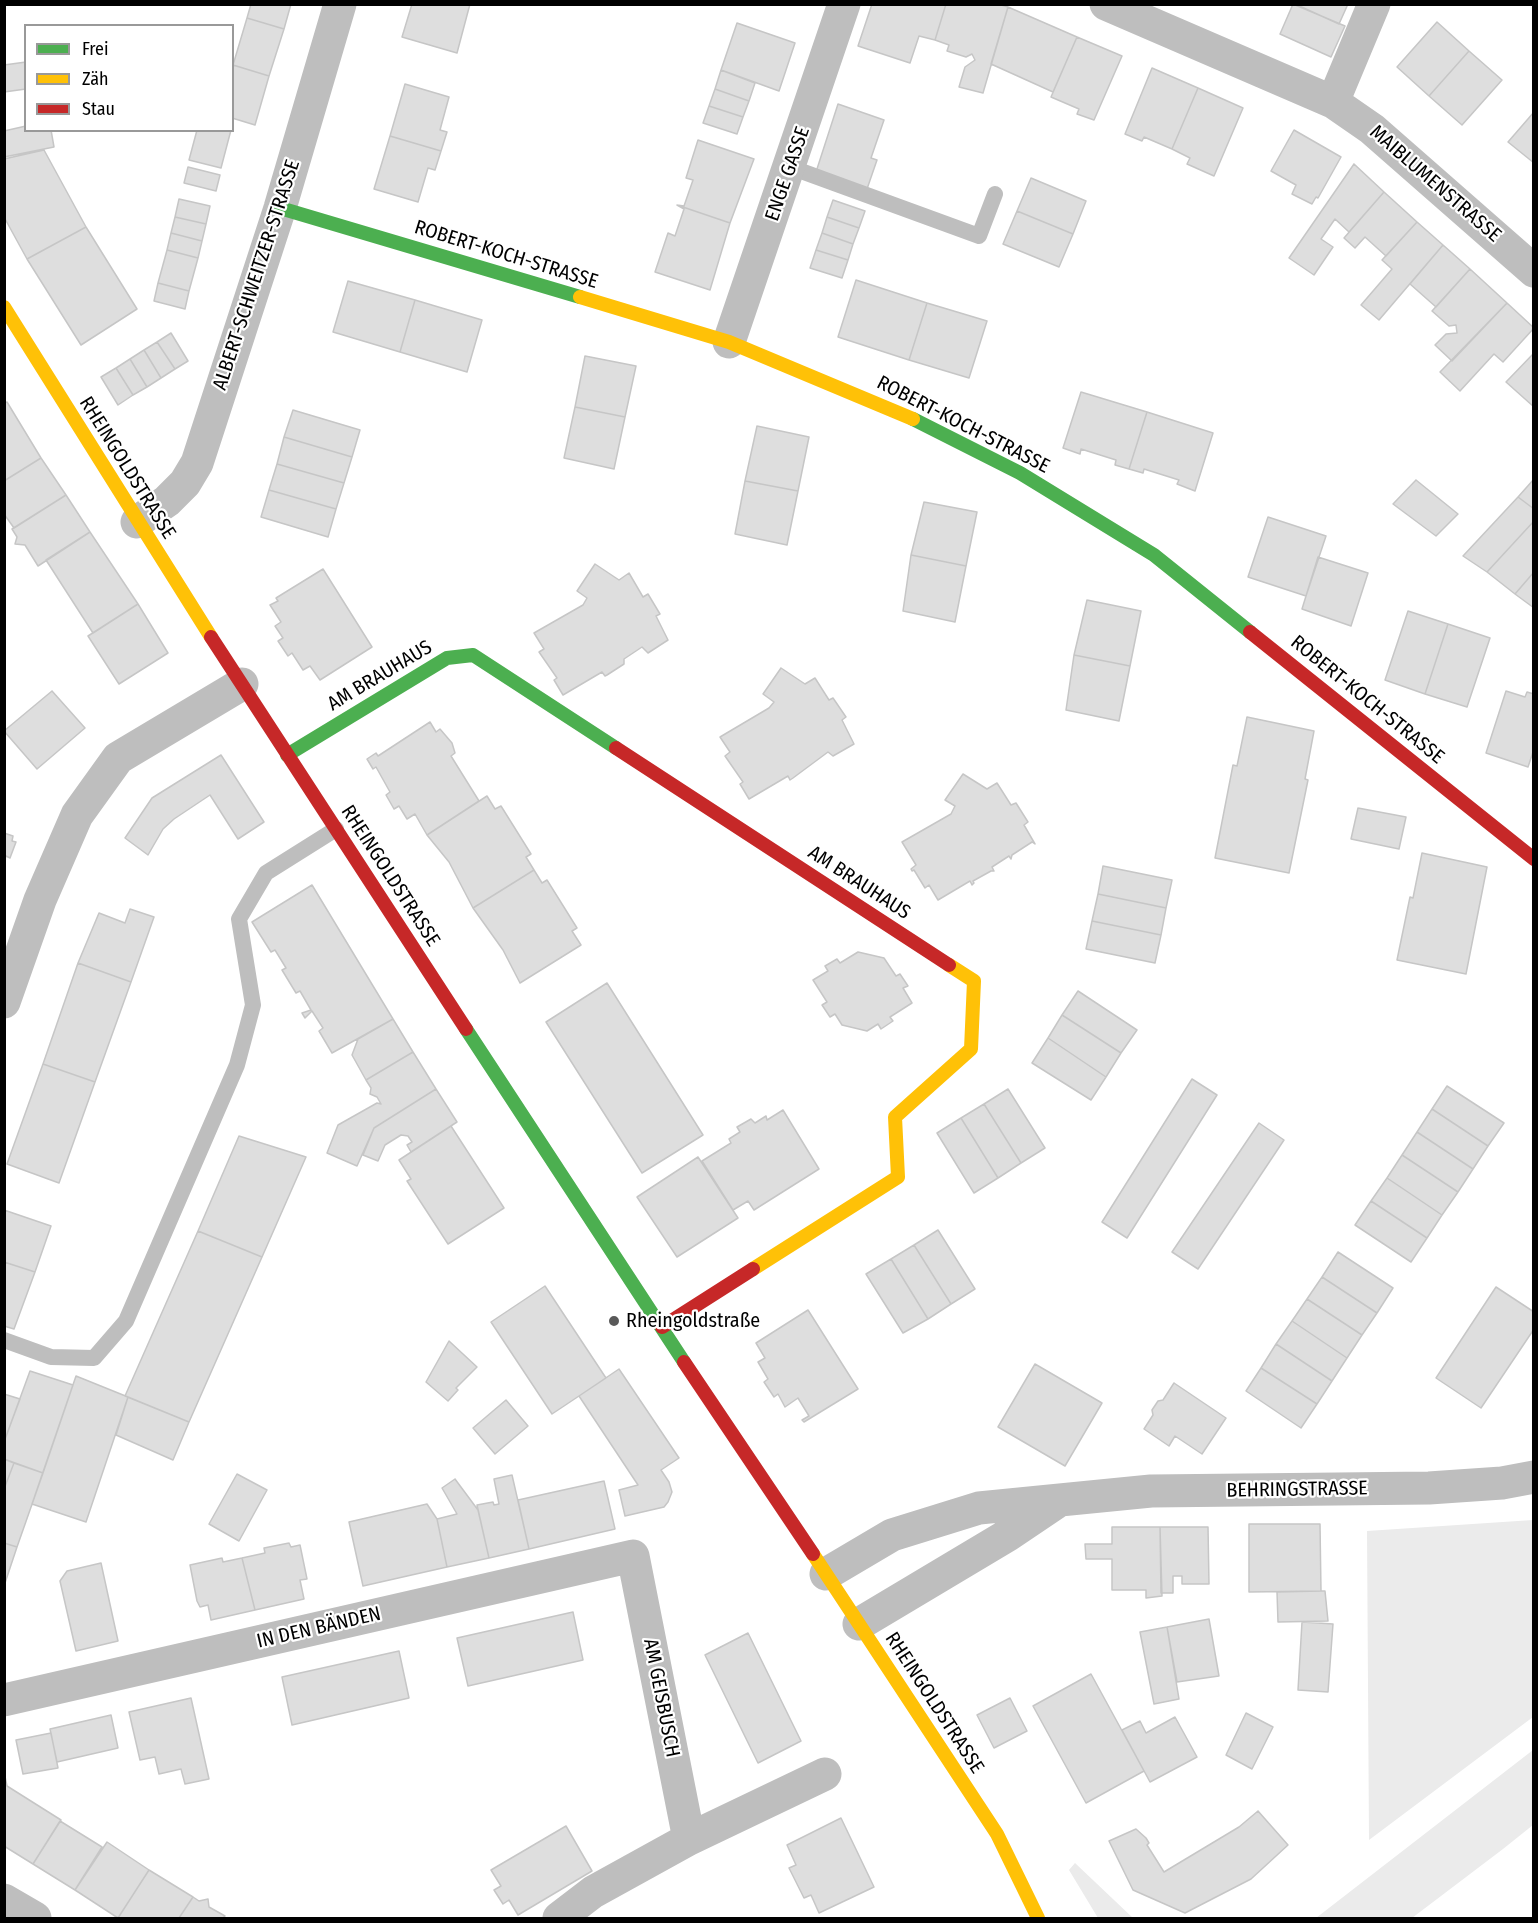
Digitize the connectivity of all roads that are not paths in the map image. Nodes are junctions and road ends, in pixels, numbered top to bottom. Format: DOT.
graph roads {
  1 [pos="340,4"];
  2 [pos="844,4"];
  3 [pos="1106,4"];
  4 [pos="1374,4"];
  5 [pos="1333,102"];
  6 [pos="790,167"];
  7 [pos="995,194"];
  8 [pos="280,208"];
  9 [pos="1533,271"];
  10 [pos="4,307"];
  11 [pos="729,342"];
  12 [pos="137,522"];
  13 [pos="242,684"];
  14 [pos="288,755"];
  15 [pos="336,829"];
  16 [pos="1533,859"];
  17 [pos="4,1002"];
  18 [pos="662,1327"];
  19 [pos="4,1340"];
  20 [pos="1533,1477"];
  21 [pos="1060,1499"];
  22 [pos="633,1556"];
  23 [pos="826,1574"];
  24 [pos="859,1624"];
  25 [pos="4,1700"];
  26 [pos="825,1774"];
  27 [pos="689,1839"];
  28 [pos="4,1900"];
  29 [pos="35,1918"];
  30 [pos="559,1918"];
  31 [pos="1038,1918"];
  1 -- 8 [label="street, ALBERT-SCHWEITZER-STRASSE"];
  2 -- 6 [label="street, ENGE GASSE"];
  3 -- 5 [label="street, MAIBLUMENSTRASSE"];
  4 -- 5 [label="street"];
  5 -- 9 [label="street, MAIBLUMENSTRASSE"];
  6 -- 7 [label="lane"];
  6 -- 11 [label="street, ENGE GASSE"];
  8 -- 11 [label="street, ROBERT-KOCH-STRASSE"];
  8 -- 12 [label="street, ALBERT-SCHWEITZER-STRASSE"];
  10 -- 12 [label="street, RHEINGOLDSTRASSE"];
  11 -- 16 [label="street, ROBERT-KOCH-STRASSE"];
  12 -- 13 [label="street, RHEINGOLDSTRASSE"];
  13 -- 14 [label="street, RHEINGOLDSTRASSE"];
  13 -- 17 [label="street"];
  14 -- 15 [label="street, RHEINGOLDSTRASSE"];
  14 -- 18 [label="street, AM BRAUHAUS"];
  15 -- 18 [label="street, RHEINGOLDSTRASSE"];
  15 -- 19 [label="lane"];
  18 -- 23 [label="street, RHEINGOLDSTRASSE"];
  20 -- 21 [label="street, BEHRINGSTRASSE"];
  21 -- 23 [label="street, BEHRINGSTRASSE"];
  21 -- 24 [label="street, BEHRINGSTRASSE"];
  22 -- 25 [label="street, IN DEN BÄNDEN"];
  22 -- 27 [label="street, AM GEISBUSCH"];
  23 -- 24 [label="street, RHEINGOLDSTRASSE"];
  24 -- 31 [label="street, RHEINGOLDSTRASSE"];
  26 -- 27 [label="street"];
  27 -- 30 [label="street"];
  28 -- 29 [label="street"];
}
